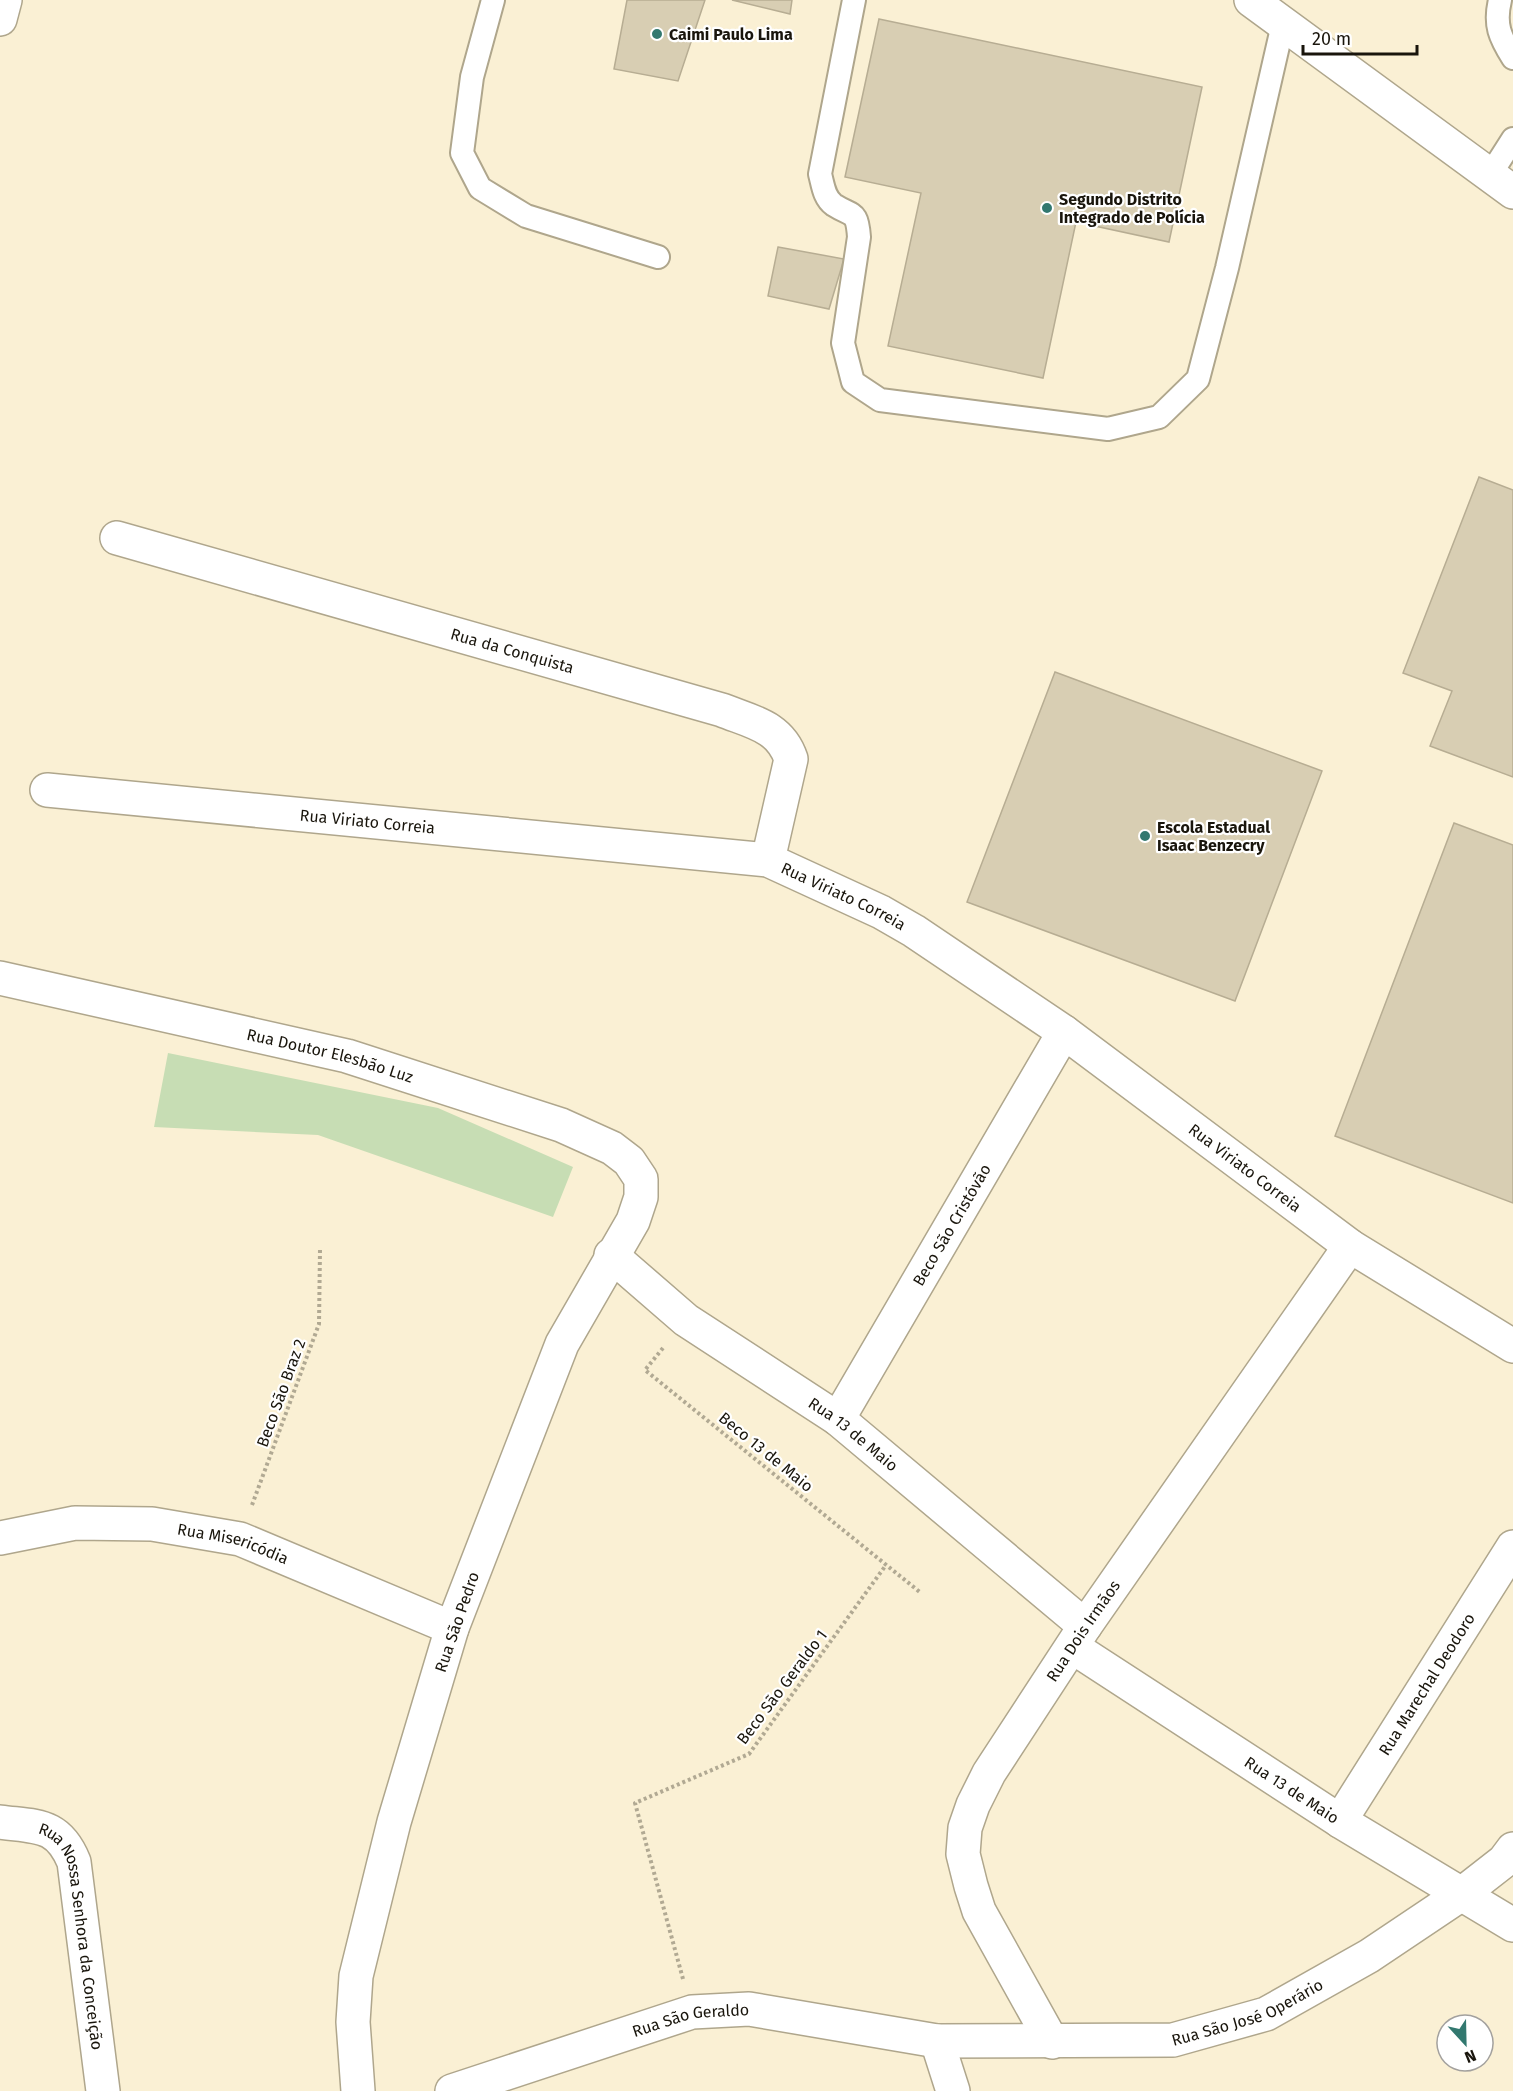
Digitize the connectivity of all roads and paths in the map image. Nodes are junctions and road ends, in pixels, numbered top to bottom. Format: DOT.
graph roads {
  1 [pos="5,0"];
  2 [pos="493,0"];
  3 [pos="854,0"];
  4 [pos="1251,0"];
  5 [pos="1500,0"];
  6 [pos="0,19"];
  7 [pos="1283,24"];
  8 [pos="1513,58"];
  9 [pos="1513,139"];
  10 [pos="1502,184"];
  11 [pos="658,257"];
  12 [pos="117,538"];
  13 [pos="47,790"];
  14 [pos="768,860"];
  15 [pos="0,978"];
  16 [pos="1064,1032"];
  17 [pos="641,1179"];
  18 [pos="1350,1246"];
  19 [pos="320,1250"];
  20 [pos="611,1255"];
  21 [pos="686,1320"];
  22 [pos="1513,1346"];
  23 [pos="838,1419"];
  24 [pos="0,1538"];
  25 [pos="240,1539"];
  26 [pos="1513,1547"];
  27 [pos="886,1565"];
  28 [pos="921,1593"];
  29 [pos="453,1628"];
  30 [pos="1079,1637"];
  31 [pos="1340,1821"];
  32 [pos="0,1822"];
  33 [pos="1510,1859"];
  34 [pos="1463,1893"];
  35 [pos="1513,1925"];
  36 [pos="692,2012"];
  37 [pos="937,2041"];
  38 [pos="1052,2042"];
  39 [pos="103,2091"];
  40 [pos="358,2091"];
  41 [pos="452,2091"];
  42 [pos="953,2091"];
  1 -- 6 [label="street"];
  2 -- 11 [label="lane"];
  3 -- 7 [label="lane"];
  4 -- 7 [label="street"];
  5 -- 8 [label="lane"];
  7 -- 10 [label="street"];
  9 -- 10 [label="lane"];
  12 -- 14 [label="street, Rua da Conquista"];
  13 -- 14 [label="street, Rua Viriato Correia"];
  14 -- 16 [label="street, Rua Viriato Correia"];
  15 -- 17 [label="street, Rua Doutor Elesbão Luz"];
  16 -- 18 [label="street, Rua Viriato Correia"];
  16 -- 23 [label="street, Beco São Cristóvão"];
  17 -- 20 [label="street, Rua São Pedro"];
  18 -- 22 [label="street, Rua Viriato Correia"];
  18 -- 30 [label="street, Rua Dois Irmãos"];
  19 -- 25 [label="path, Beco São Braz 2"];
  20 -- 21 [label="street, Rua 13 de Maio"];
  20 -- 29 [label="street, Rua São Pedro"];
  21 -- 23 [label="street, Rua 13 de Maio"];
  21 -- 27 [label="path, Beco 13 de Maio"];
  23 -- 30 [label="street, Rua 13 de Maio"];
  24 -- 25 [label="street, Rua Misericódia"];
  25 -- 29 [label="street, Rua Misericódia"];
  26 -- 31 [label="street, Rua Marechal Deodoro"];
  27 -- 28 [label="path, Beco 13 de Maio"];
  27 -- 36 [label="path, Beco São Geraldo 1"];
  29 -- 40 [label="street, Rua São Pedro"];
  30 -- 31 [label="street, Rua 13 de Maio"];
  30 -- 38 [label="street, Rua Dois Irmãos"];
  31 -- 34 [label="street, Rua 13 de Maio"];
  32 -- 39 [label="street, Rua Nossa Senhora da Conceição"];
  33 -- 34 [label="street, Rua São José Operário"];
  34 -- 35 [label="street, Rua 13 de Maio"];
  34 -- 38 [label="street, Rua São José Operário"];
  36 -- 37 [label="street, Rua São Geraldo"];
  36 -- 41 [label="street, Rua São Geraldo"];
  37 -- 38 [label="street, Rua São José Operário"];
  37 -- 42 [label="street"];
}
